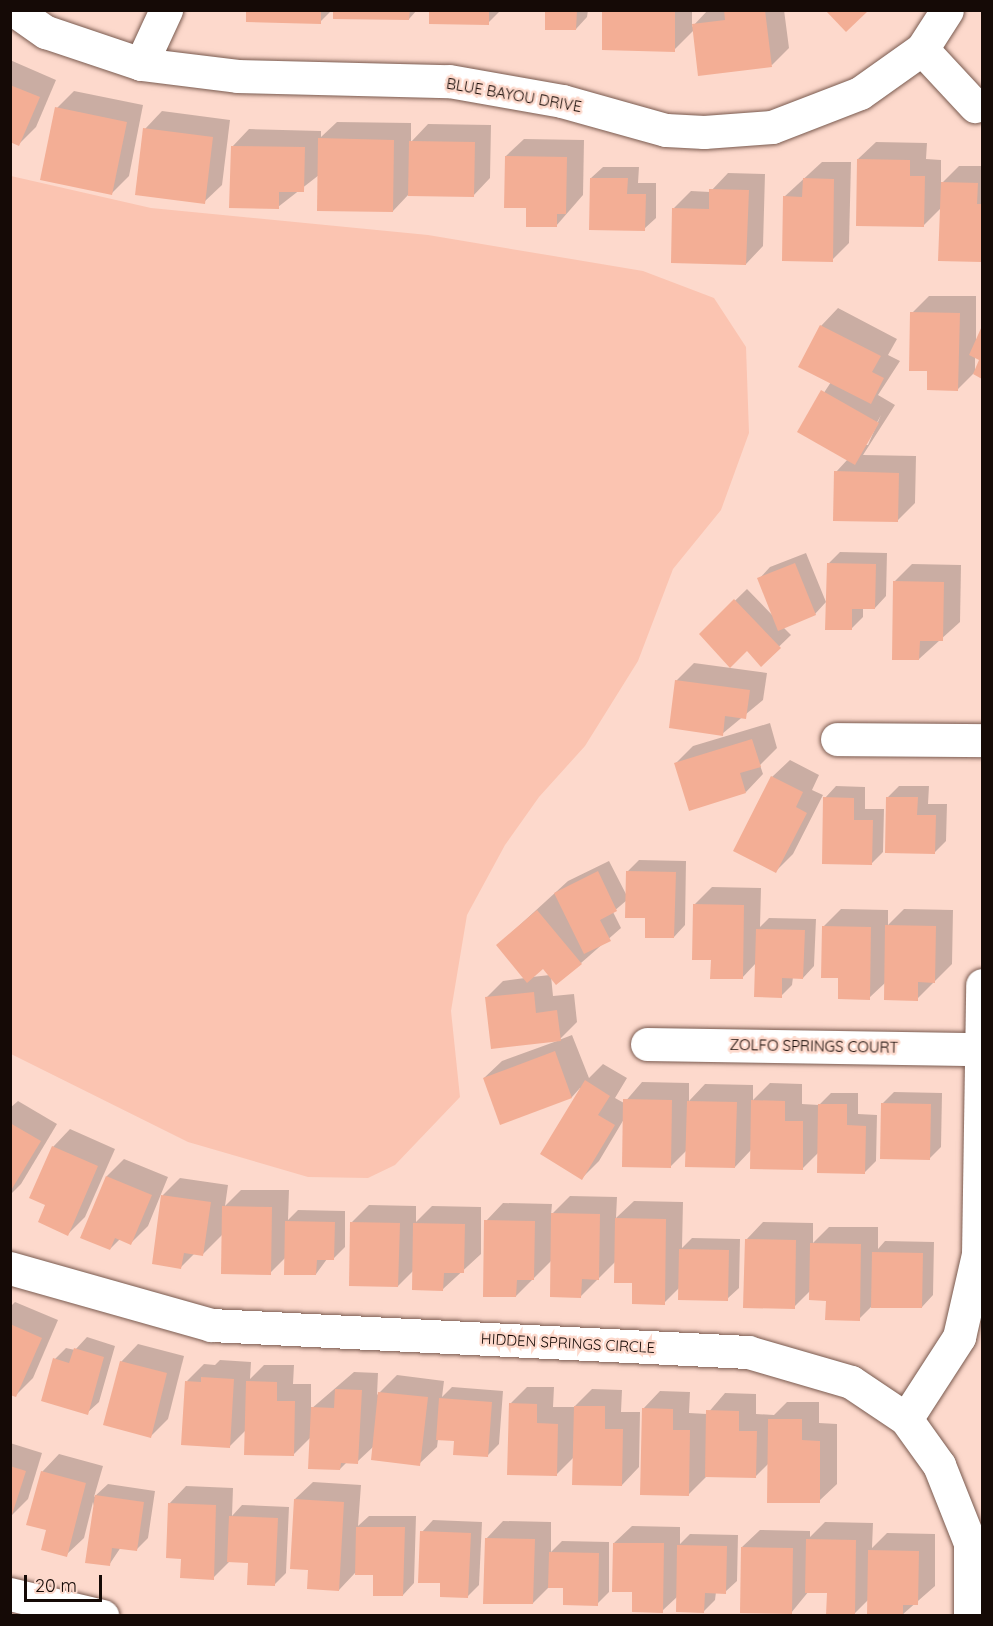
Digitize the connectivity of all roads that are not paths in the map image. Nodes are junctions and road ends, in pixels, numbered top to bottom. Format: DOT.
graph roads {
  1 [pos="14,10"];
  2 [pos="166,10"];
  3 [pos="947,10"];
  4 [pos="922,49"];
  5 [pos="141,64"];
  6 [pos="975,106"];
  7 [pos="837,739"];
  8 [pos="982,740"];
  9 [pos="982,985"];
  10 [pos="647,1044"];
  11 [pos="981,1049"];
  12 [pos="10,1268"];
  13 [pos="906,1419"];
  14 [pos="10,1594"];
  15 [pos="102,1616"];
  16 [pos="970,1616"];
  1 -- 5 [label="street, BLUE BAYOU DRIVE"];
  2 -- 5 [label="street"];
  3 -- 4 [label="street, BLUE BAYOU DRIVE"];
  4 -- 5 [label="street, BLUE BAYOU DRIVE"];
  4 -- 6 [label="street"];
  7 -- 8 [label="street"];
  9 -- 11 [label="street"];
  10 -- 11 [label="street, ZOLFO SPRINGS COURT"];
  11 -- 13 [label="street"];
  12 -- 13 [label="street, HIDDEN SPRINGS CIRCLE"];
  13 -- 16 [label="street, HIDDEN SPRINGS CIRCLE"];
  14 -- 15 [label="street"];
}
